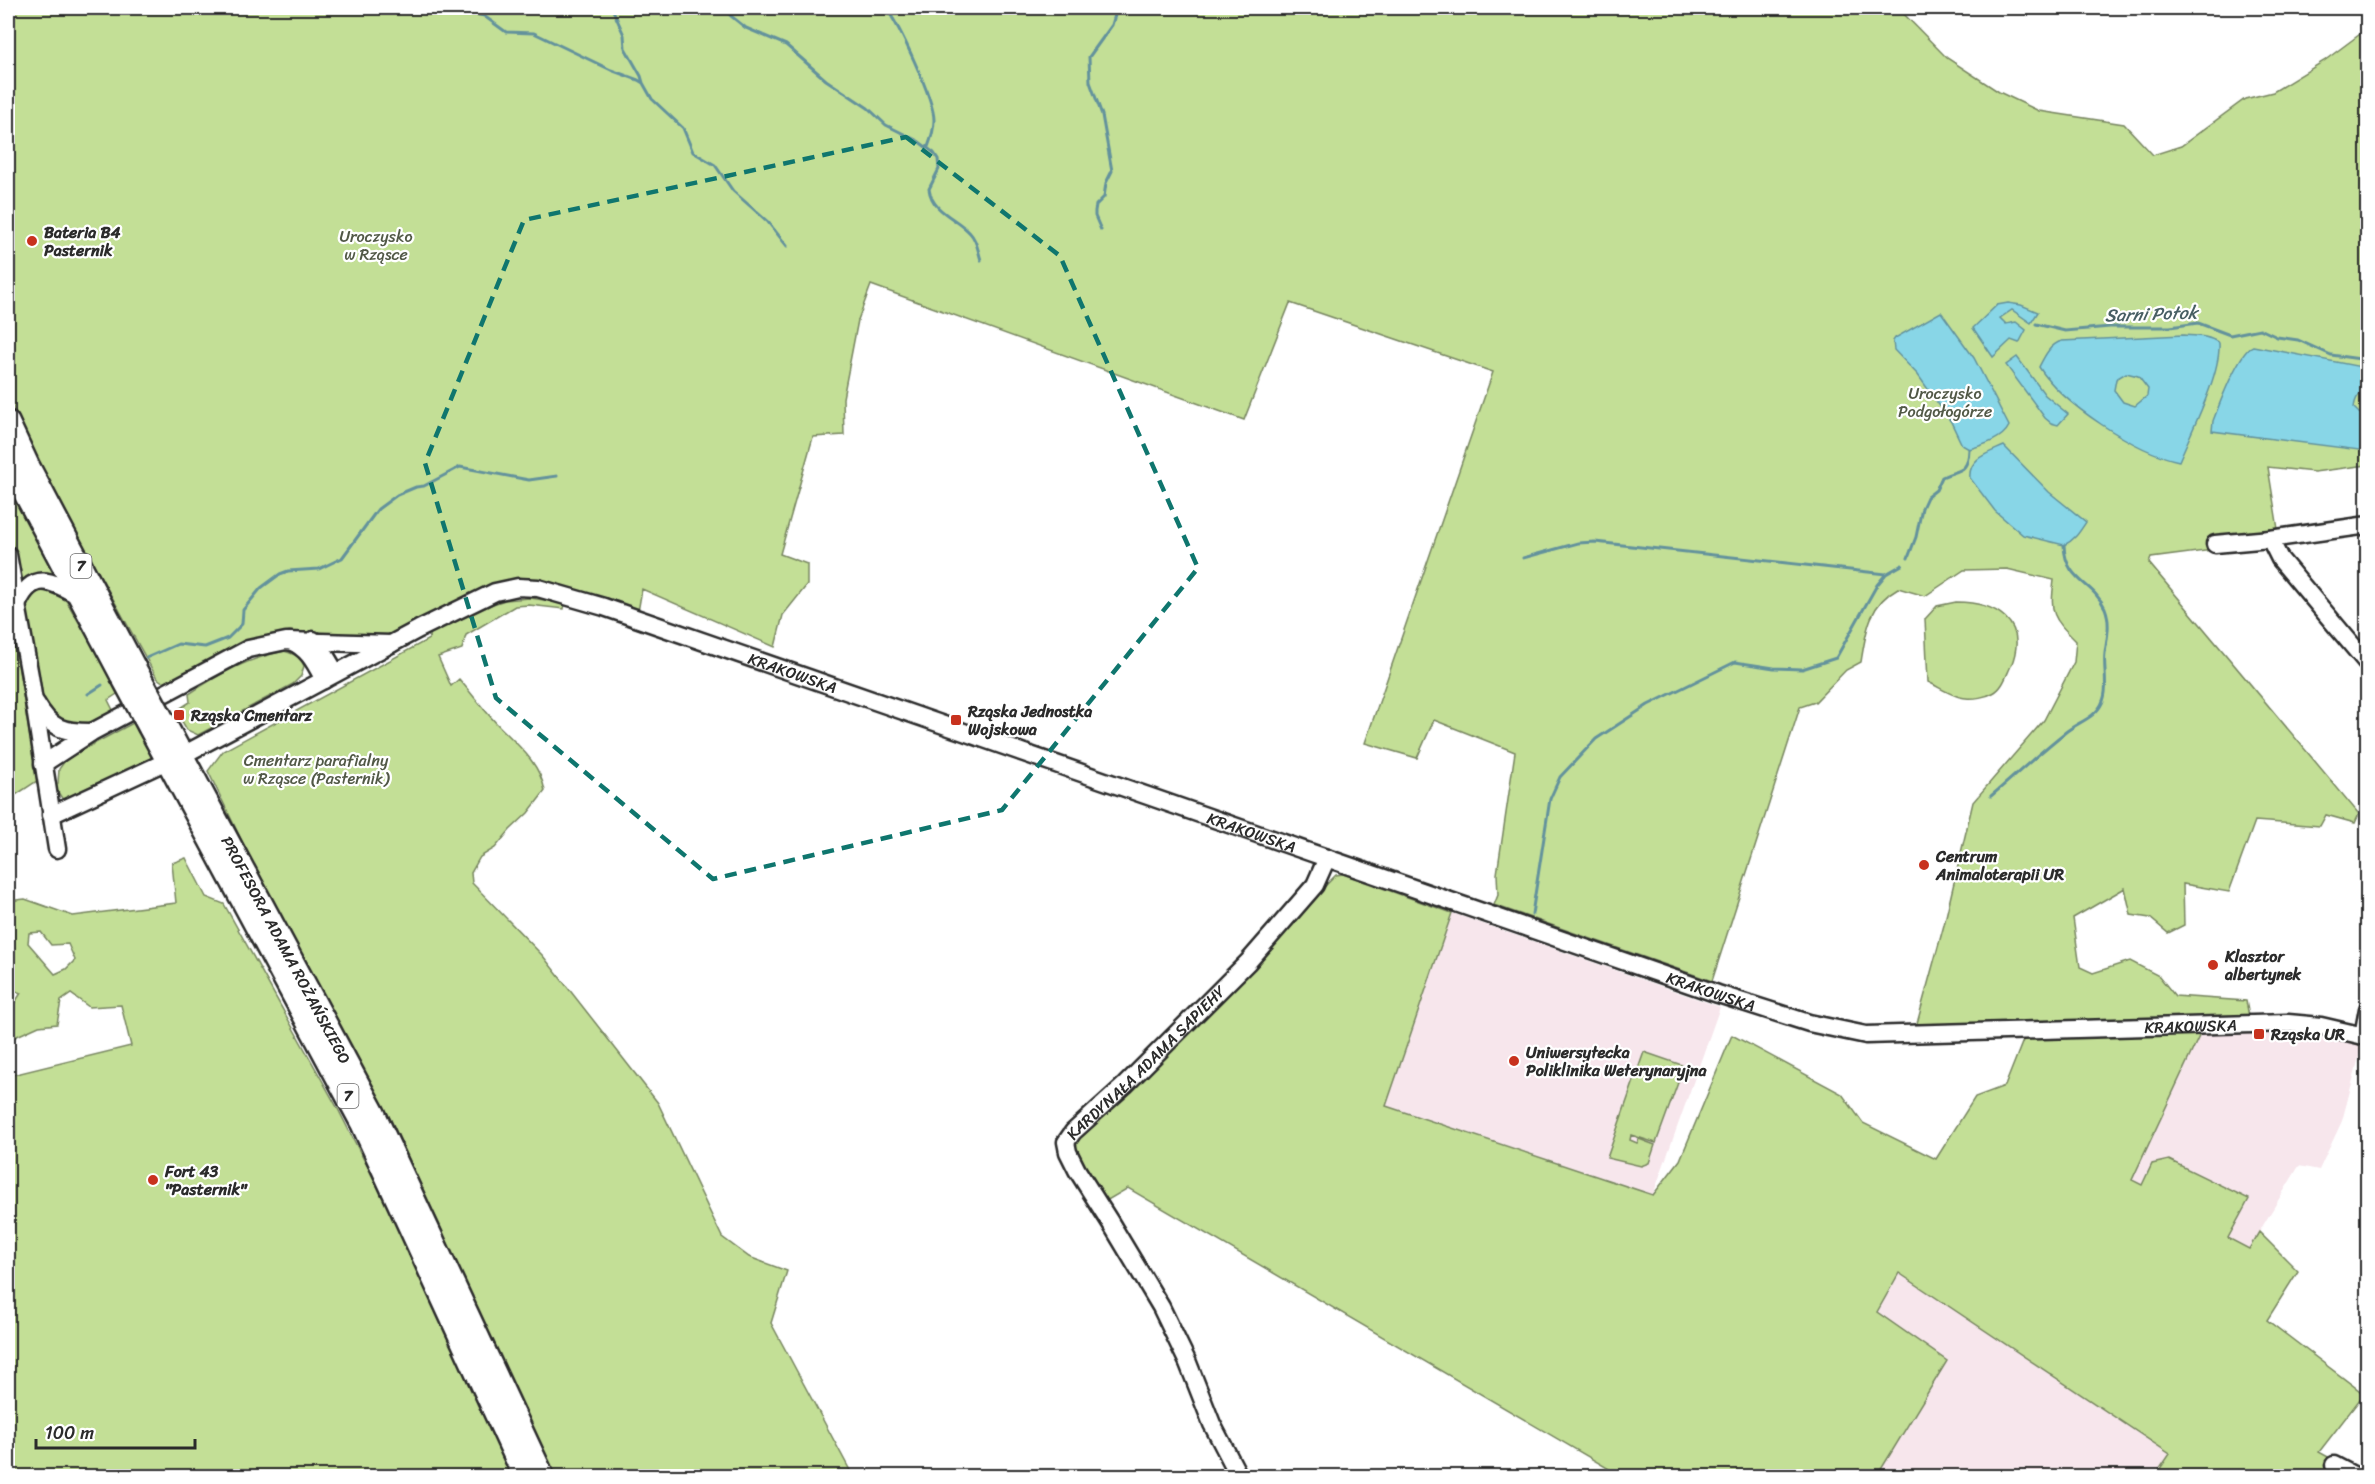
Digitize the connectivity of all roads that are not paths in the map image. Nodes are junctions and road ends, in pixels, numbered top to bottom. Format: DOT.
graph roads {
  1 [pos="8,422"];
  2 [pos="18,463"];
  3 [pos="2367,525"];
  4 [pos="2270,539"];
  5 [pos="2214,544"];
  6 [pos="8,555"];
  7 [pos="82,598"];
  8 [pos="16,609"];
  9 [pos="312,640"];
  10 [pos="290,641"];
  11 [pos="392,644"];
  12 [pos="2367,664"];
  13 [pos="128,672"];
  14 [pos="330,677"];
  15 [pos="33,699"];
  16 [pos="92,732"];
  17 [pos="175,758"];
  18 [pos="42,764"];
  19 [pos="51,815"];
  20 [pos="57,849"];
  21 [pos="1327,858"];
  22 [pos="2367,1009"];
  23 [pos="2365,1037"];
  24 [pos="2334,1465"];
  25 [pos="524,1476"];
  26 [pos="543,1476"];
  27 [pos="1239,1476"];
  28 [pos="2355,1476"];
  1 -- 2 [label="main road, 7"];
  2 -- 7 [label="main road, PROFESORA ADAMA ROŻAŃSKIEGO / 7"];
  2 -- 13 [label="main road, PROFESORA ADAMA ROŻAŃSKIEGO / 7"];
  3 -- 4 [label="street"];
  4 -- 5 [label="street"];
  4 -- 12 [label="street"];
  6 -- 8 [label="street"];
  7 -- 8 [label="street"];
  7 -- 13 [label="main road, PROFESORA ADAMA ROŻAŃSKIEGO / 7"];
  8 -- 15 [label="street"];
  9 -- 10 [label="street"];
  9 -- 11 [label="street"];
  9 -- 14 [label="street"];
  10 -- 14 [label="street"];
  10 -- 16 [label="street"];
  11 -- 14 [label="street, KRAKOWSKA"];
  11 -- 21 [label="street, KRAKOWSKA"];
  13 -- 17 [label="main road, PROFESORA ADAMA ROŻAŃSKIEGO / 7, bridge"];
  14 -- 17 [label="street, KRAKOWSKA"];
  15 -- 16 [label="street"];
  15 -- 18 [label="street"];
  16 -- 18 [label="street"];
  17 -- 19 [label="street, KRAKOWSKA"];
  17 -- 25 [label="main road, PROFESORA ADAMA ROŻAŃSKIEGO / 7"];
  17 -- 26 [label="main road, PROFESORA ADAMA ROŻAŃSKIEGO / 7"];
  18 -- 19 [label="street"];
  19 -- 20 [label="street"];
  21 -- 23 [label="street, KRAKOWSKA"];
  21 -- 27 [label="street, KARDYNAŁA ADAMA SAPIEHY"];
  22 -- 23 [label="street"];
  24 -- 28 [label="street"];
}
